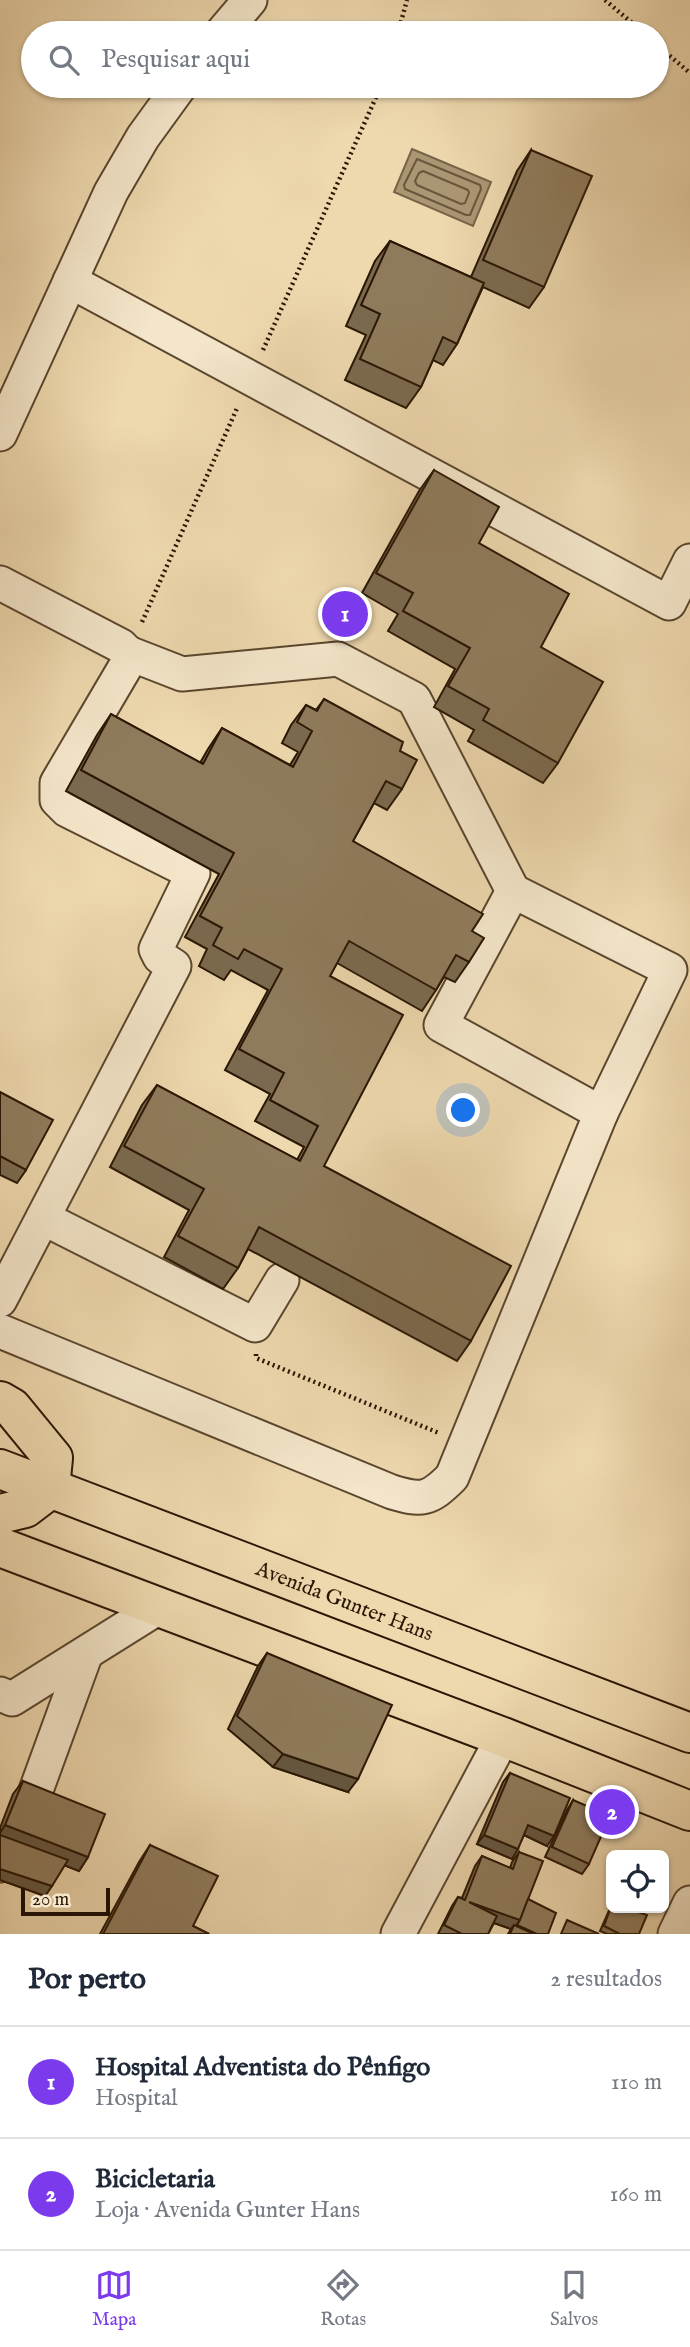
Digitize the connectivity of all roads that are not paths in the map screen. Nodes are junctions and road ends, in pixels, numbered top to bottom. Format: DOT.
graph roads {
  1 [pos="250,0"];
  2 [pos="232,21"];
  3 [pos="172,98"];
  4 [pos="70,281"];
  5 [pos="0,435"];
  6 [pos="690,561"];
  7 [pos="0,583"];
  8 [pos="128,653"];
  9 [pos="513,891"];
  10 [pos="600,1113"];
  11 [pos="43,1218"];
  12 [pos="282,1280"];
  13 [pos="0,1300"];
  14 [pos="0,1331"];
  15 [pos="0,1401"];
  16 [pos="0,1469"];
  17 [pos="50,1489"];
  18 [pos="0,1514"];
  19 [pos="0,1547"];
  20 [pos="159,1607"];
  21 [pos="86,1653"];
  22 [pos="0,1694"];
  23 [pos="688,1727"];
  24 [pos="503,1737"];
  25 [pos="690,1811"];
  26 [pos="0,1865"];
  27 [pos="690,1903"];
  28 [pos="398,1934"];
  29 [pos="675,1934"];
  1 -- 2 [label="street"];
  3 -- 4 [label="street"];
  4 -- 5 [label="street"];
  4 -- 6 [label="street"];
  7 -- 8 [label="street"];
  8 -- 9 [label="street"];
  8 -- 11 [label="street"];
  9 -- 10 [label="street"];
  9 -- 10 [label="street"];
  10 -- 14 [label="street"];
  11 -- 12 [label="street"];
  11 -- 13 [label="street"];
  15 -- 17 [label="main road"];
  16 -- 17 [label="main road, Avenida Gunter Hans"];
  17 -- 18 [label="main road"];
  17 -- 23 [label="main road, Avenida Gunter Hans"];
  19 -- 20 [label="main road"];
  20 -- 21 [label="street"];
  20 -- 24 [label="main road"];
  21 -- 22 [label="street"];
  21 -- 26 [label="street"];
  24 -- 25 [label="main road"];
  24 -- 28 [label="street"];
  27 -- 29 [label="street"];
}
